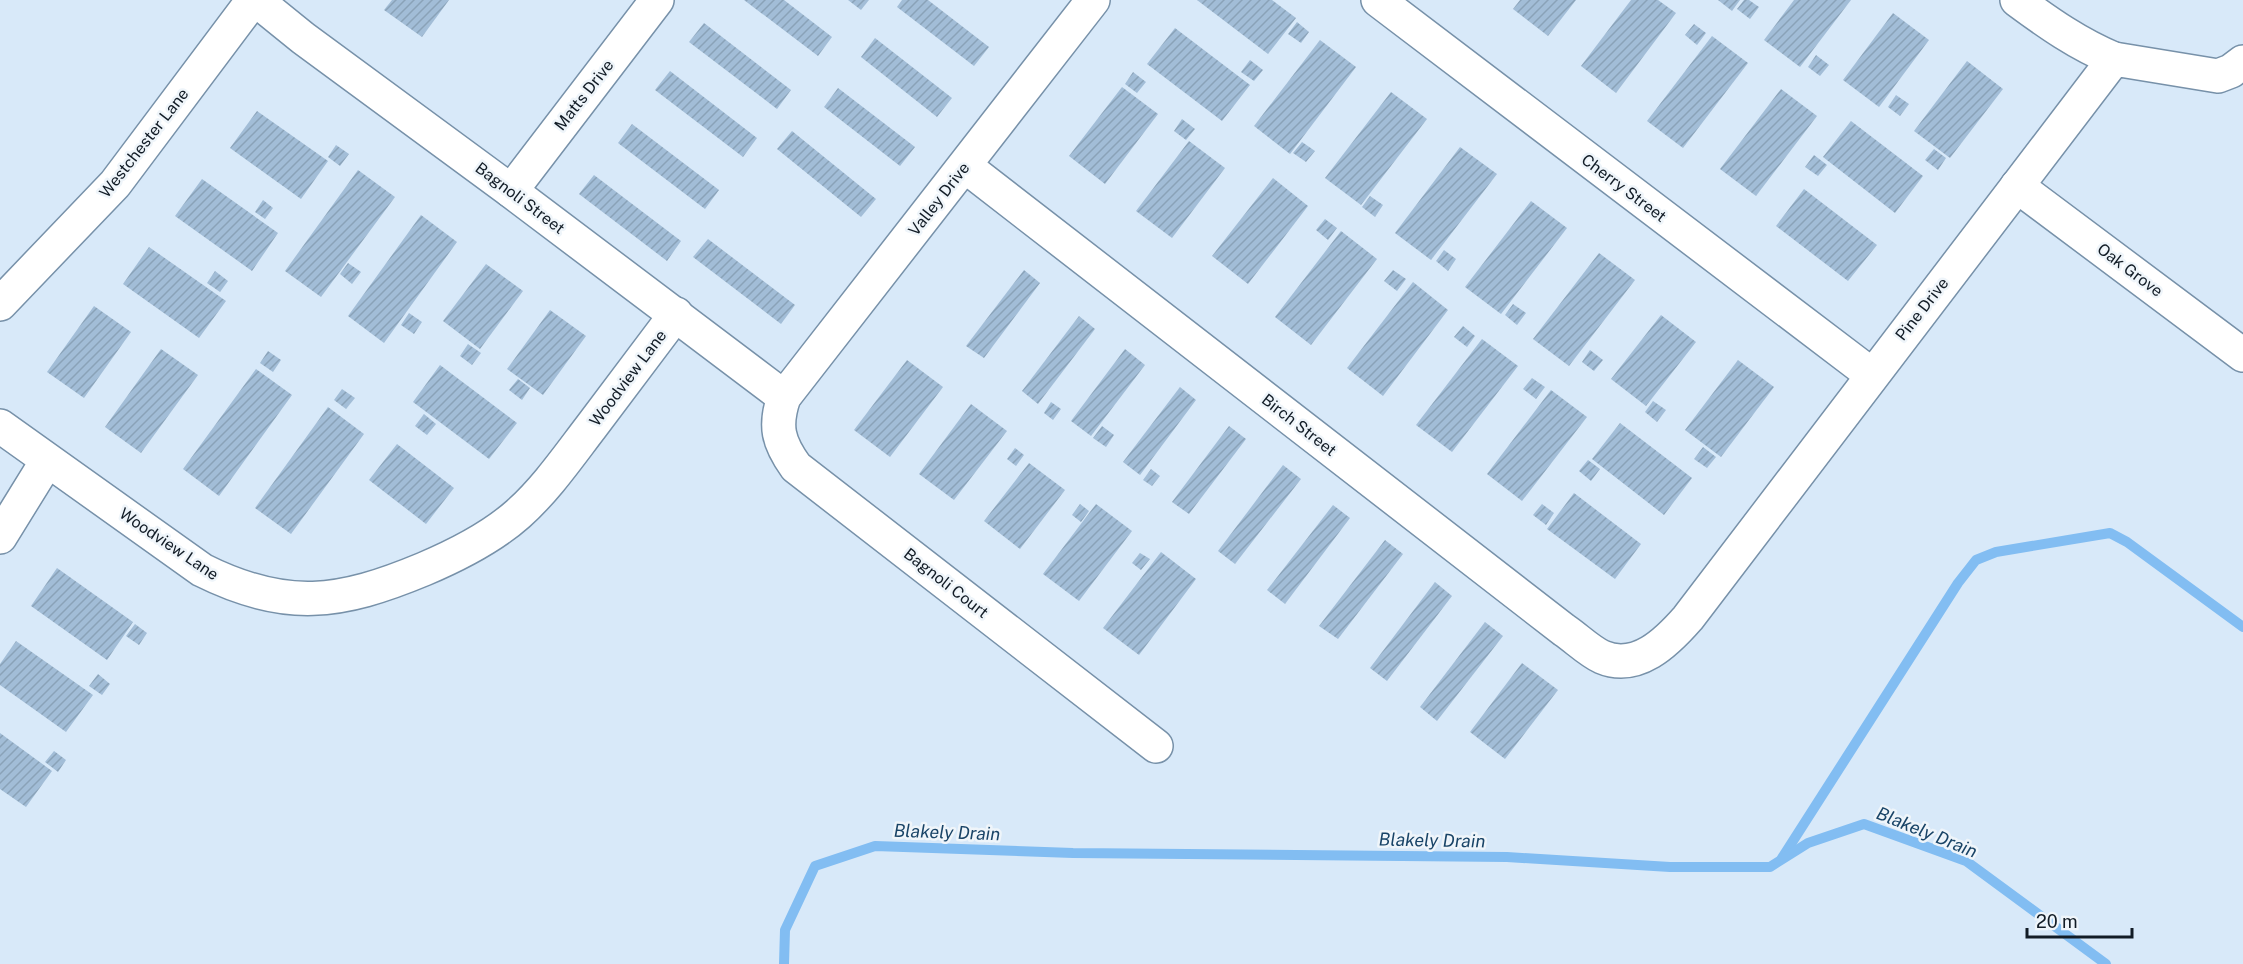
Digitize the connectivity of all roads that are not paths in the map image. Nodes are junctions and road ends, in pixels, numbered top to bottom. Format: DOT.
graph roads {
  1 [pos="254,0"];
  2 [pos="657,0"];
  3 [pos="1093,0"];
  4 [pos="1378,0"];
  5 [pos="2017,0"];
  6 [pos="2114,59"];
  7 [pos="2243,62"];
  8 [pos="965,166"];
  9 [pos="2017,186"];
  10 [pos="511,191"];
  11 [pos="0,304"];
  12 [pos="676,314"];
  13 [pos="2243,355"];
  14 [pos="1872,375"];
  15 [pos="784,397"];
  16 [pos="0,426"];
  17 [pos="47,461"];
  18 [pos="0,537"];
  19 [pos="1641,657"];
  20 [pos="1156,746"];
  1 -- 10 [label="street, Bagnoli Street"];
  1 -- 11 [label="street, Westchester Lane"];
  2 -- 10 [label="street, Matts Drive"];
  3 -- 8 [label="street, Valley Drive"];
  4 -- 14 [label="street, Cherry Street"];
  5 -- 6 [label="street"];
  6 -- 7 [label="street"];
  6 -- 9 [label="street, Pine Drive"];
  8 -- 15 [label="street, Valley Drive"];
  8 -- 19 [label="street, Birch Street"];
  9 -- 13 [label="street, Oak Grove"];
  9 -- 14 [label="street, Pine Drive"];
  10 -- 12 [label="street, Bagnoli Street"];
  12 -- 15 [label="street, Bagnoli Street"];
  12 -- 17 [label="street, Woodview Lane"];
  14 -- 19 [label="street, Pine Drive"];
  15 -- 20 [label="street, Bagnoli Court"];
  16 -- 17 [label="street, Woodview Lane"];
  17 -- 18 [label="street"];
}
